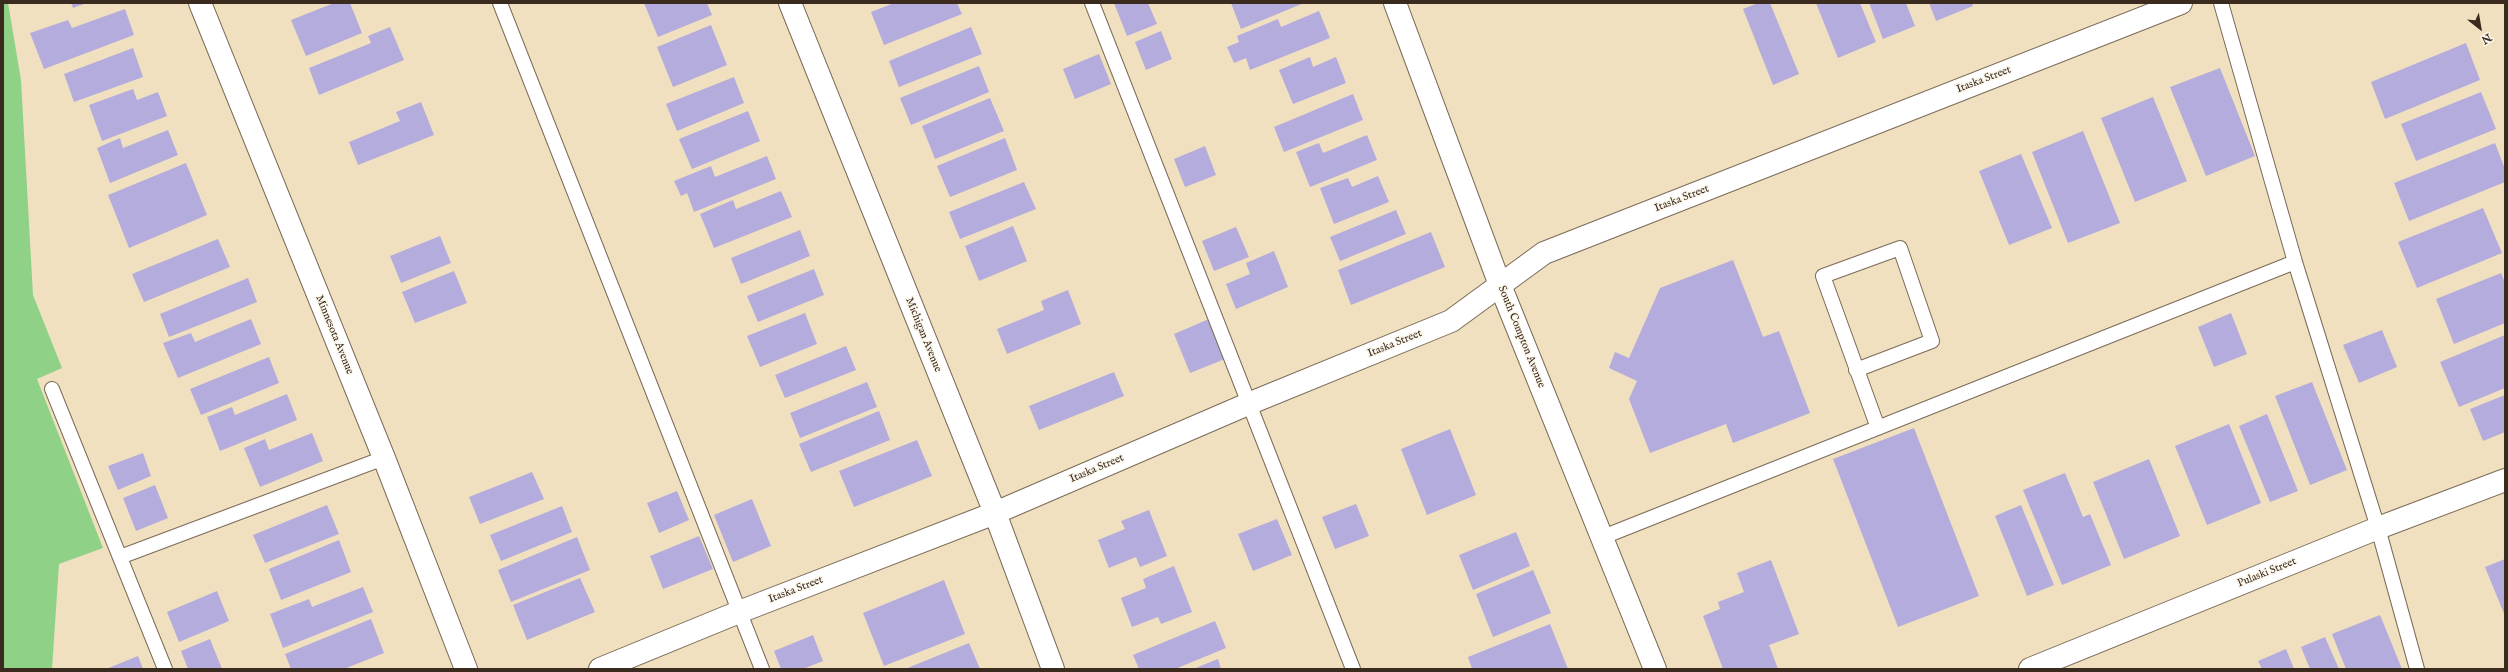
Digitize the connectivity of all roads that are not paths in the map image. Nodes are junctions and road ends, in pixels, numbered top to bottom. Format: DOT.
graph roads {
  1 [pos="200,3"];
  2 [pos="500,3"];
  3 [pos="790,3"];
  4 [pos="1092,3"];
  5 [pos="2181,3"];
  6 [pos="2221,3"];
  7 [pos="1401,5"];
  8 [pos="2295,262"];
  9 [pos="1500,285"];
  10 [pos="1856,370"];
  11 [pos="52,389"];
  12 [pos="1248,404"];
  13 [pos="1878,428"];
  14 [pos="384,458"];
  15 [pos="2505,480"];
  16 [pos="995,513"];
  17 [pos="2378,528"];
  18 [pos="1603,537"];
  19 [pos="120,557"];
  20 [pos="739,612"];
  21 [pos="165,669"];
  22 [pos="466,669"];
  23 [pos="600,669"];
  24 [pos="762,669"];
  25 [pos="1054,669"];
  26 [pos="1353,669"];
  27 [pos="1655,669"];
  28 [pos="2030,669"];
  29 [pos="2417,669"];
  1 -- 14 [label="street, Minnesota Avenue"];
  2 -- 20 [label="lane"];
  3 -- 16 [label="street, Michigan Avenue"];
  4 -- 12 [label="lane"];
  5 -- 9 [label="street, Itaska Street"];
  6 -- 8 [label="lane"];
  7 -- 9 [label="street, South Compton Avenue"];
  8 -- 13 [label="lane"];
  8 -- 17 [label="lane"];
  9 -- 12 [label="street, Itaska Street"];
  9 -- 18 [label="street, South Compton Avenue"];
  10 -- 10 [label="lane"];
  10 -- 13 [label="lane"];
  11 -- 19 [label="lane"];
  12 -- 16 [label="street, Itaska Street"];
  12 -- 26 [label="lane"];
  13 -- 18 [label="lane"];
  14 -- 19 [label="lane"];
  14 -- 22 [label="street, Minnesota Avenue"];
  15 -- 17 [label="street, Pulaski Street"];
  16 -- 20 [label="street, Itaska Street"];
  16 -- 25 [label="street, Michigan Avenue"];
  17 -- 28 [label="street, Pulaski Street"];
  17 -- 29 [label="lane"];
  18 -- 27 [label="street, South Compton Avenue"];
  19 -- 21 [label="lane"];
  20 -- 23 [label="street, Itaska Street"];
  20 -- 24 [label="lane"];
}
